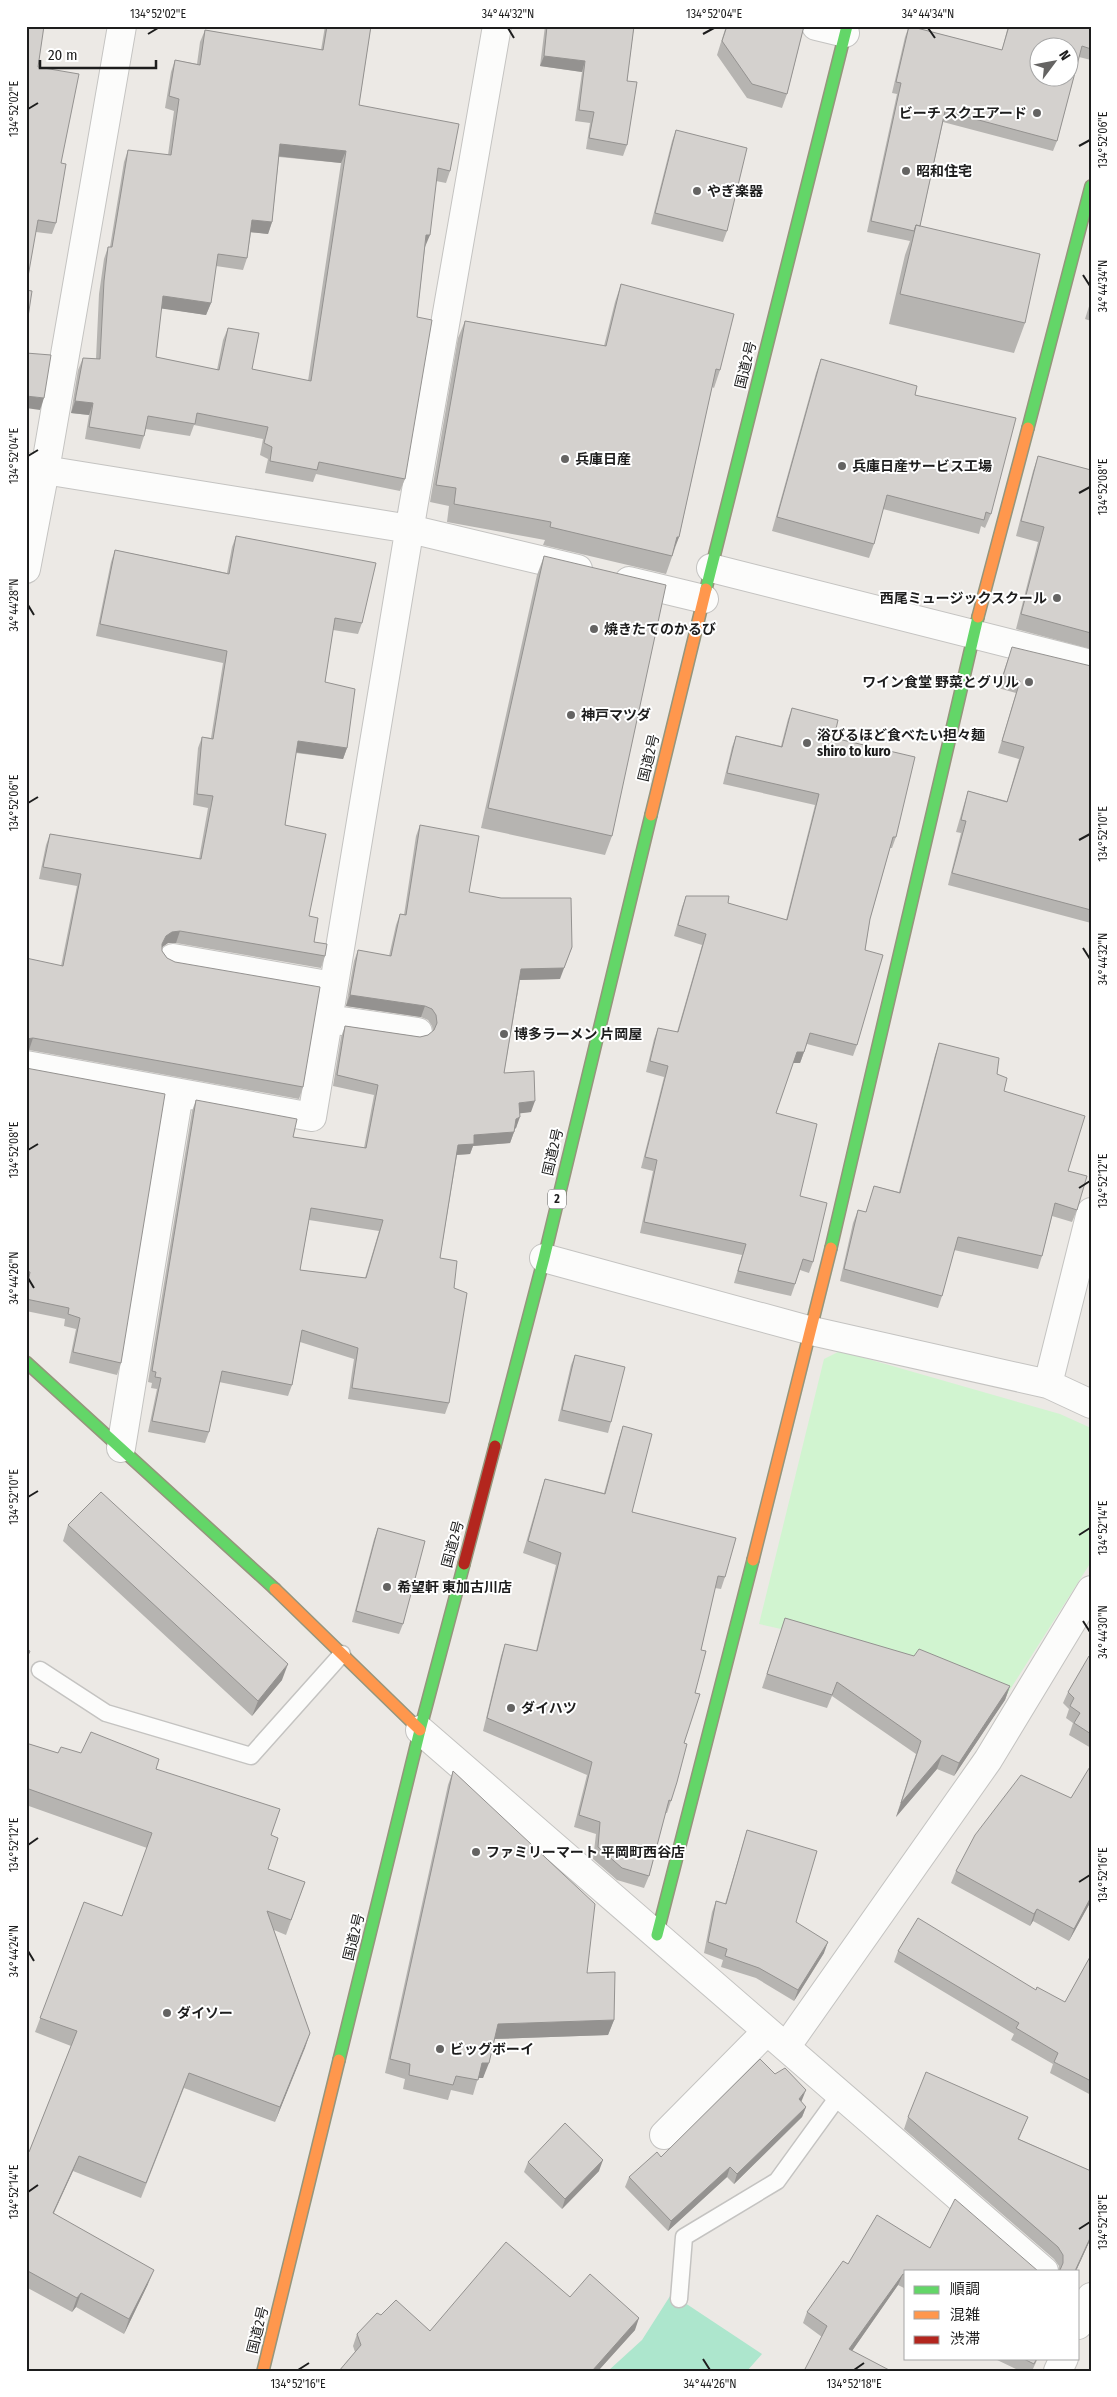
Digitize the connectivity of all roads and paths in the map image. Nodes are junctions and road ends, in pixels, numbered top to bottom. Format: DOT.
graph roads {
  1 [pos="122,26"];
  2 [pos="497,26"];
  3 [pos="816,26"];
  4 [pos="846,30"];
  5 [pos="1091,186"];
  6 [pos="36,468"];
  7 [pos="410,529"];
  8 [pos="711,568"];
  9 [pos="26,569"];
  10 [pos="704,598"];
  11 [pos="974,634"];
  12 [pos="1091,664"];
  13 [pos="173,958"];
  14 [pos="333,986"];
  15 [pos="328,1019"];
  16 [pos="418,1032"];
  17 [pos="26,1065"];
  18 [pos="179,1093"];
  19 [pos="1091,1212"];
  20 [pos="544,1258"];
  21 [pos="812,1331"];
  22 [pos="26,1362"];
  23 [pos="1048,1384"];
  24 [pos="1091,1404"];
  25 [pos="120,1448"];
  26 [pos="1091,1590"];
  27 [pos="342,1654"];
  28 [pos="40,1670"];
  29 [pos="420,1730"];
  30 [pos="656,1935"];
  31 [pos="777,2039"];
  32 [pos="840,2094"];
  33 [pos="664,2136"];
  34 [pos="1043,2270"];
  35 [pos="679,2299"];
  36 [pos="269,2367"];
  1 -- 6 [label="street"];
  2 -- 7 [label="street"];
  3 -- 4 [label="street"];
  4 -- 8 [label="main road, 国道2号 / 2"];
  5 -- 11 [label="main road"];
  6 -- 7 [label="street"];
  6 -- 9 [label="street"];
  7 -- 10 [label="street"];
  7 -- 14 [label="street"];
  8 -- 10 [label="main road, 国道2号 / 2"];
  8 -- 11 [label="street"];
  10 -- 20 [label="main road, 国道2号 / 2"];
  11 -- 12 [label="street"];
  11 -- 21 [label="main road"];
  13 -- 14 [label="street"];
  14 -- 15 [label="street"];
  15 -- 16 [label="street"];
  15 -- 18 [label="street"];
  17 -- 18 [label="street"];
  18 -- 25 [label="street"];
  19 -- 23 [label="street"];
  20 -- 21 [label="street"];
  20 -- 29 [label="main road, 国道2号 / 2"];
  21 -- 23 [label="street"];
  21 -- 30 [label="main road"];
  22 -- 25 [label="main road"];
  23 -- 24 [label="street"];
  25 -- 27 [label="main road"];
  26 -- 31 [label="street"];
  27 -- 28 [label="lane"];
  27 -- 29 [label="main road"];
  29 -- 30 [label="street"];
  29 -- 36 [label="main road, 国道2号 / 2"];
  30 -- 31 [label="street"];
  31 -- 32 [label="street"];
  31 -- 33 [label="street"];
  32 -- 34 [label="street"];
  32 -- 35 [label="lane"];
}
